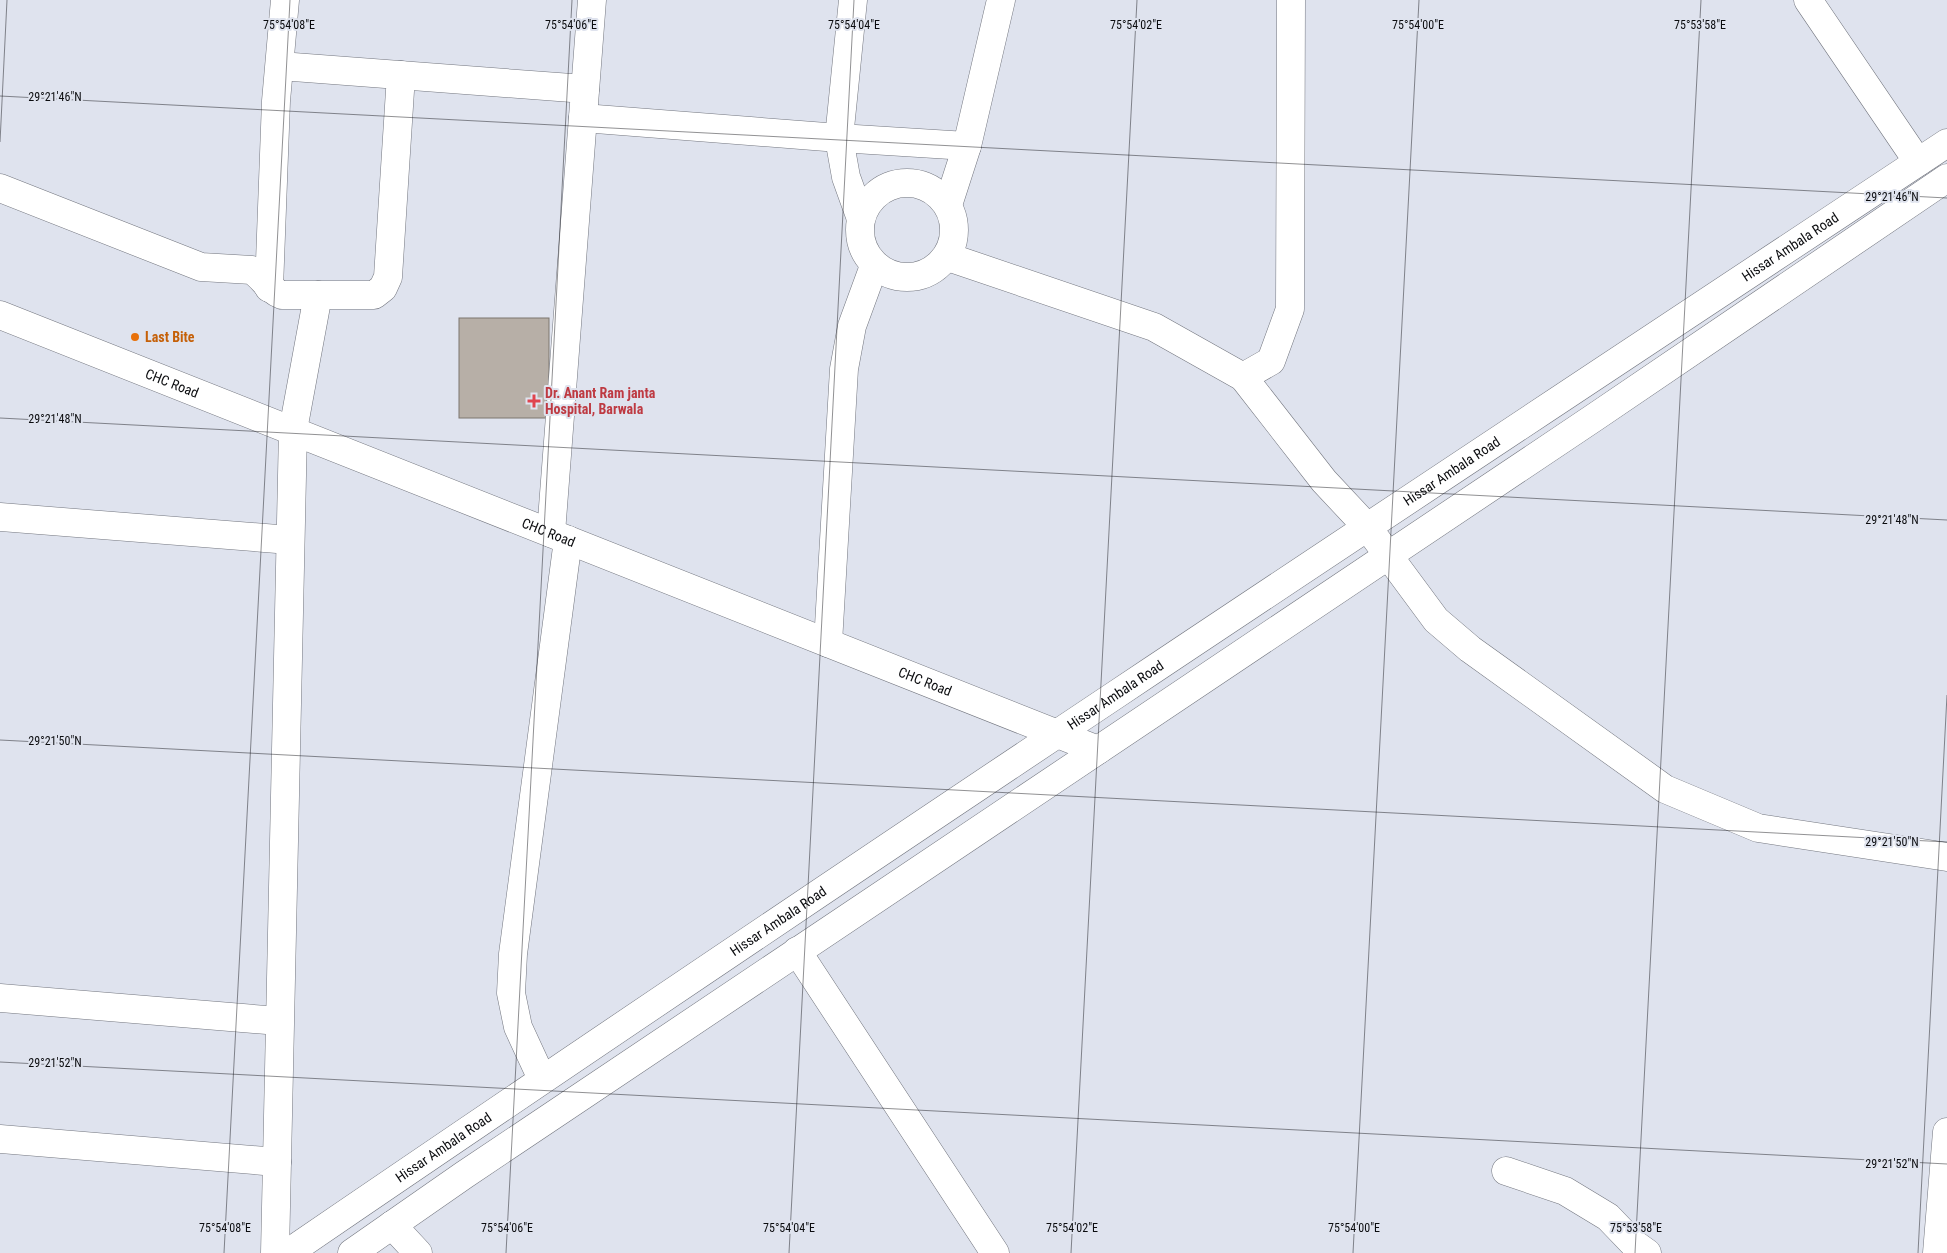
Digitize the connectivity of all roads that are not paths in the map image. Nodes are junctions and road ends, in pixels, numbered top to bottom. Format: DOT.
graph roads {
  1 [pos="285,0"];
  2 [pos="592,0"];
  3 [pos="853,0"];
  4 [pos="1001,0"];
  5 [pos="1291,0"];
  6 [pos="1808,0"];
  7 [pos="280,66"];
  8 [pos="401,75"];
  9 [pos="585,89"];
  10 [pos="583,118"];
  11 [pos="840,138"];
  12 [pos="1947,143"];
  13 [pos="967,146"];
  14 [pos="1918,162"];
  15 [pos="1947,178"];
  16 [pos="0,188"];
  17 [pos="948,205"];
  18 [pos="860,216"];
  19 [pos="948,257"];
  20 [pos="874,266"];
  21 [pos="269,288"];
  22 [pos="318,295"];
  23 [pos="0,315"];
  24 [pos="1243,377"];
  25 [pos="293,430"];
  26 [pos="0,517"];
  27 [pos="1368,528"];
  28 [pos="560,536"];
  29 [pos="290,540"];
  30 [pos="1388,555"];
  31 [pos="828,643"];
  32 [pos="1058,734"];
  33 [pos="1098,750"];
  34 [pos="1947,858"];
  35 [pos="797,951"];
  36 [pos="0,998"];
  37 [pos="280,1021"];
  38 [pos="542,1079"];
  39 [pos="1947,1132"];
  40 [pos="0,1139"];
  41 [pos="277,1162"];
  42 [pos="1506,1171"];
  43 [pos="392,1225"];
  44 [pos="1634,1250"];
  45 [pos="275,1253"];
  46 [pos="288,1253"];
  47 [pos="352,1253"];
  48 [pos="418,1253"];
  49 [pos="995,1253"];
  50 [pos="1937,1253"];
  1 -- 7 [label="street"];
  2 -- 9 [label="street"];
  3 -- 11 [label="street"];
  4 -- 13 [label="street"];
  5 -- 24 [label="street"];
  6 -- 14 [label="street"];
  7 -- 8 [label="street"];
  7 -- 21 [label="street"];
  8 -- 9 [label="street"];
  8 -- 22 [label="street"];
  9 -- 10 [label="street"];
  10 -- 11 [label="street"];
  10 -- 28 [label="street"];
  11 -- 13 [label="street"];
  11 -- 18 [label="street"];
  12 -- 14 [label="street, Hissar Ambala Road"];
  13 -- 17 [label="street"];
  14 -- 27 [label="street, Hissar Ambala Road"];
  15 -- 30 [label="street"];
  16 -- 21 [label="street"];
  17 -- 18 [label="street"];
  17 -- 19 [label="street"];
  18 -- 20 [label="street"];
  19 -- 20 [label="street"];
  19 -- 24 [label="street"];
  20 -- 31 [label="street"];
  21 -- 22 [label="street"];
  22 -- 25 [label="street"];
  23 -- 25 [label="street, CHC Road"];
  24 -- 27 [label="street"];
  25 -- 28 [label="street, CHC Road"];
  25 -- 29 [label="street"];
  26 -- 29 [label="street"];
  27 -- 30 [label="street"];
  27 -- 32 [label="street, Hissar Ambala Road"];
  28 -- 31 [label="street, CHC Road"];
  28 -- 38 [label="street"];
  29 -- 37 [label="street"];
  30 -- 33 [label="street"];
  30 -- 34 [label="street"];
  31 -- 32 [label="street, CHC Road"];
  32 -- 33 [label="street, CHC Road"];
  32 -- 38 [label="street, Hissar Ambala Road"];
  33 -- 35 [label="street"];
  35 -- 43 [label="street"];
  35 -- 49 [label="street"];
  36 -- 37 [label="street"];
  37 -- 41 [label="street"];
  38 -- 46 [label="street, Hissar Ambala Road"];
  39 -- 50 [label="street"];
  40 -- 41 [label="street"];
  41 -- 45 [label="street"];
  42 -- 44 [label="street"];
  43 -- 47 [label="street"];
  43 -- 48 [label="street"];
}
